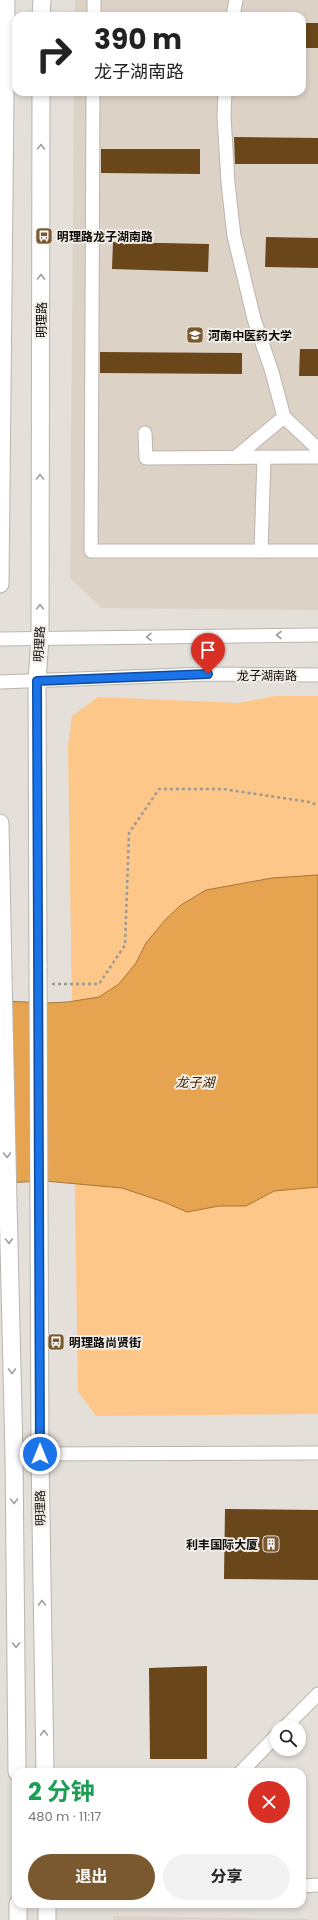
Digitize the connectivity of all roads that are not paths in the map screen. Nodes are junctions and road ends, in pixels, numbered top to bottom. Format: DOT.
graph roads {
  1 [pos="6,0"];
  2 [pos="42,0"];
  3 [pos="94,0"];
  4 [pos="236,0"];
  5 [pos="42,12"];
  6 [pos="94,12"];
  7 [pos="234,12"];
  8 [pos="41,96"];
  9 [pos="93,96"];
  10 [pos="225,96"];
  11 [pos="284,417"];
  12 [pos="145,433"];
  13 [pos="318,449"];
  14 [pos="236,457"];
  15 [pos="264,457"];
  16 [pos="318,457"];
  17 [pos="261,551"];
  18 [pos="318,551"];
  19 [pos="0,584"];
  20 [pos="318,635"];
  21 [pos="40,638"];
  22 [pos="0,639"];
  23 [pos="318,675"];
  24 [pos="37,681"];
  25 [pos="0,682"];
  26 [pos="0,823"];
  27 [pos="318,1453"];
  28 [pos="14,1454"];
  29 [pos="40,1454"];
  30 [pos="318,1694"];
  31 [pos="292,1720"];
  32 [pos="270,1742"];
  33 [pos="17,1768"];
  34 [pos="45,1768"];
  35 [pos="245,1768"];
  36 [pos="306,1886"];
  37 [pos="318,1886"];
  38 [pos="18,1908"];
  39 [pos="47,1908"];
  40 [pos="18,1920"];
  41 [pos="47,1920"];
  1 -- 19 [label="main road"];
  2 -- 5 [label="main road"];
  3 -- 6 [label="street"];
  4 -- 7 [label="street"];
  21 -- 8 [label="main road, 明理路, one-way"];
  9 -- 17 [label="street"];
  10 -- 11 [label="street"];
  11 -- 13 [label="street"];
  11 -- 14 [label="street"];
  12 -- 14 [label="street"];
  14 -- 15 [label="street"];
  15 -- 16 [label="street"];
  15 -- 17 [label="street"];
  17 -- 18 [label="street"];
  20 -- 21 [label="street, one-way"];
  21 -- 22 [label="street"];
  21 -- 24 [label="main road, 明理路"];
  23 -- 24 [label="street, 龙子湖南路"];
  24 -- 25 [label="street, 龙子湖南路"];
  24 -- 29 [label="main road, 明理路, bridge"];
  26 -- 28 [label="main road, one-way, bridge"];
  27 -- 29 [label="street"];
  28 -- 29 [label="street"];
  28 -- 33 [label="main road, one-way"];
  34 -- 29 [label="main road, 明理路, one-way"];
  30 -- 31 [label="street"];
  32 -- 35 [label="street"];
  36 -- 37 [label="street"];
  38 -- 40 [label="main road"];
  39 -- 41 [label="main road"];
}
